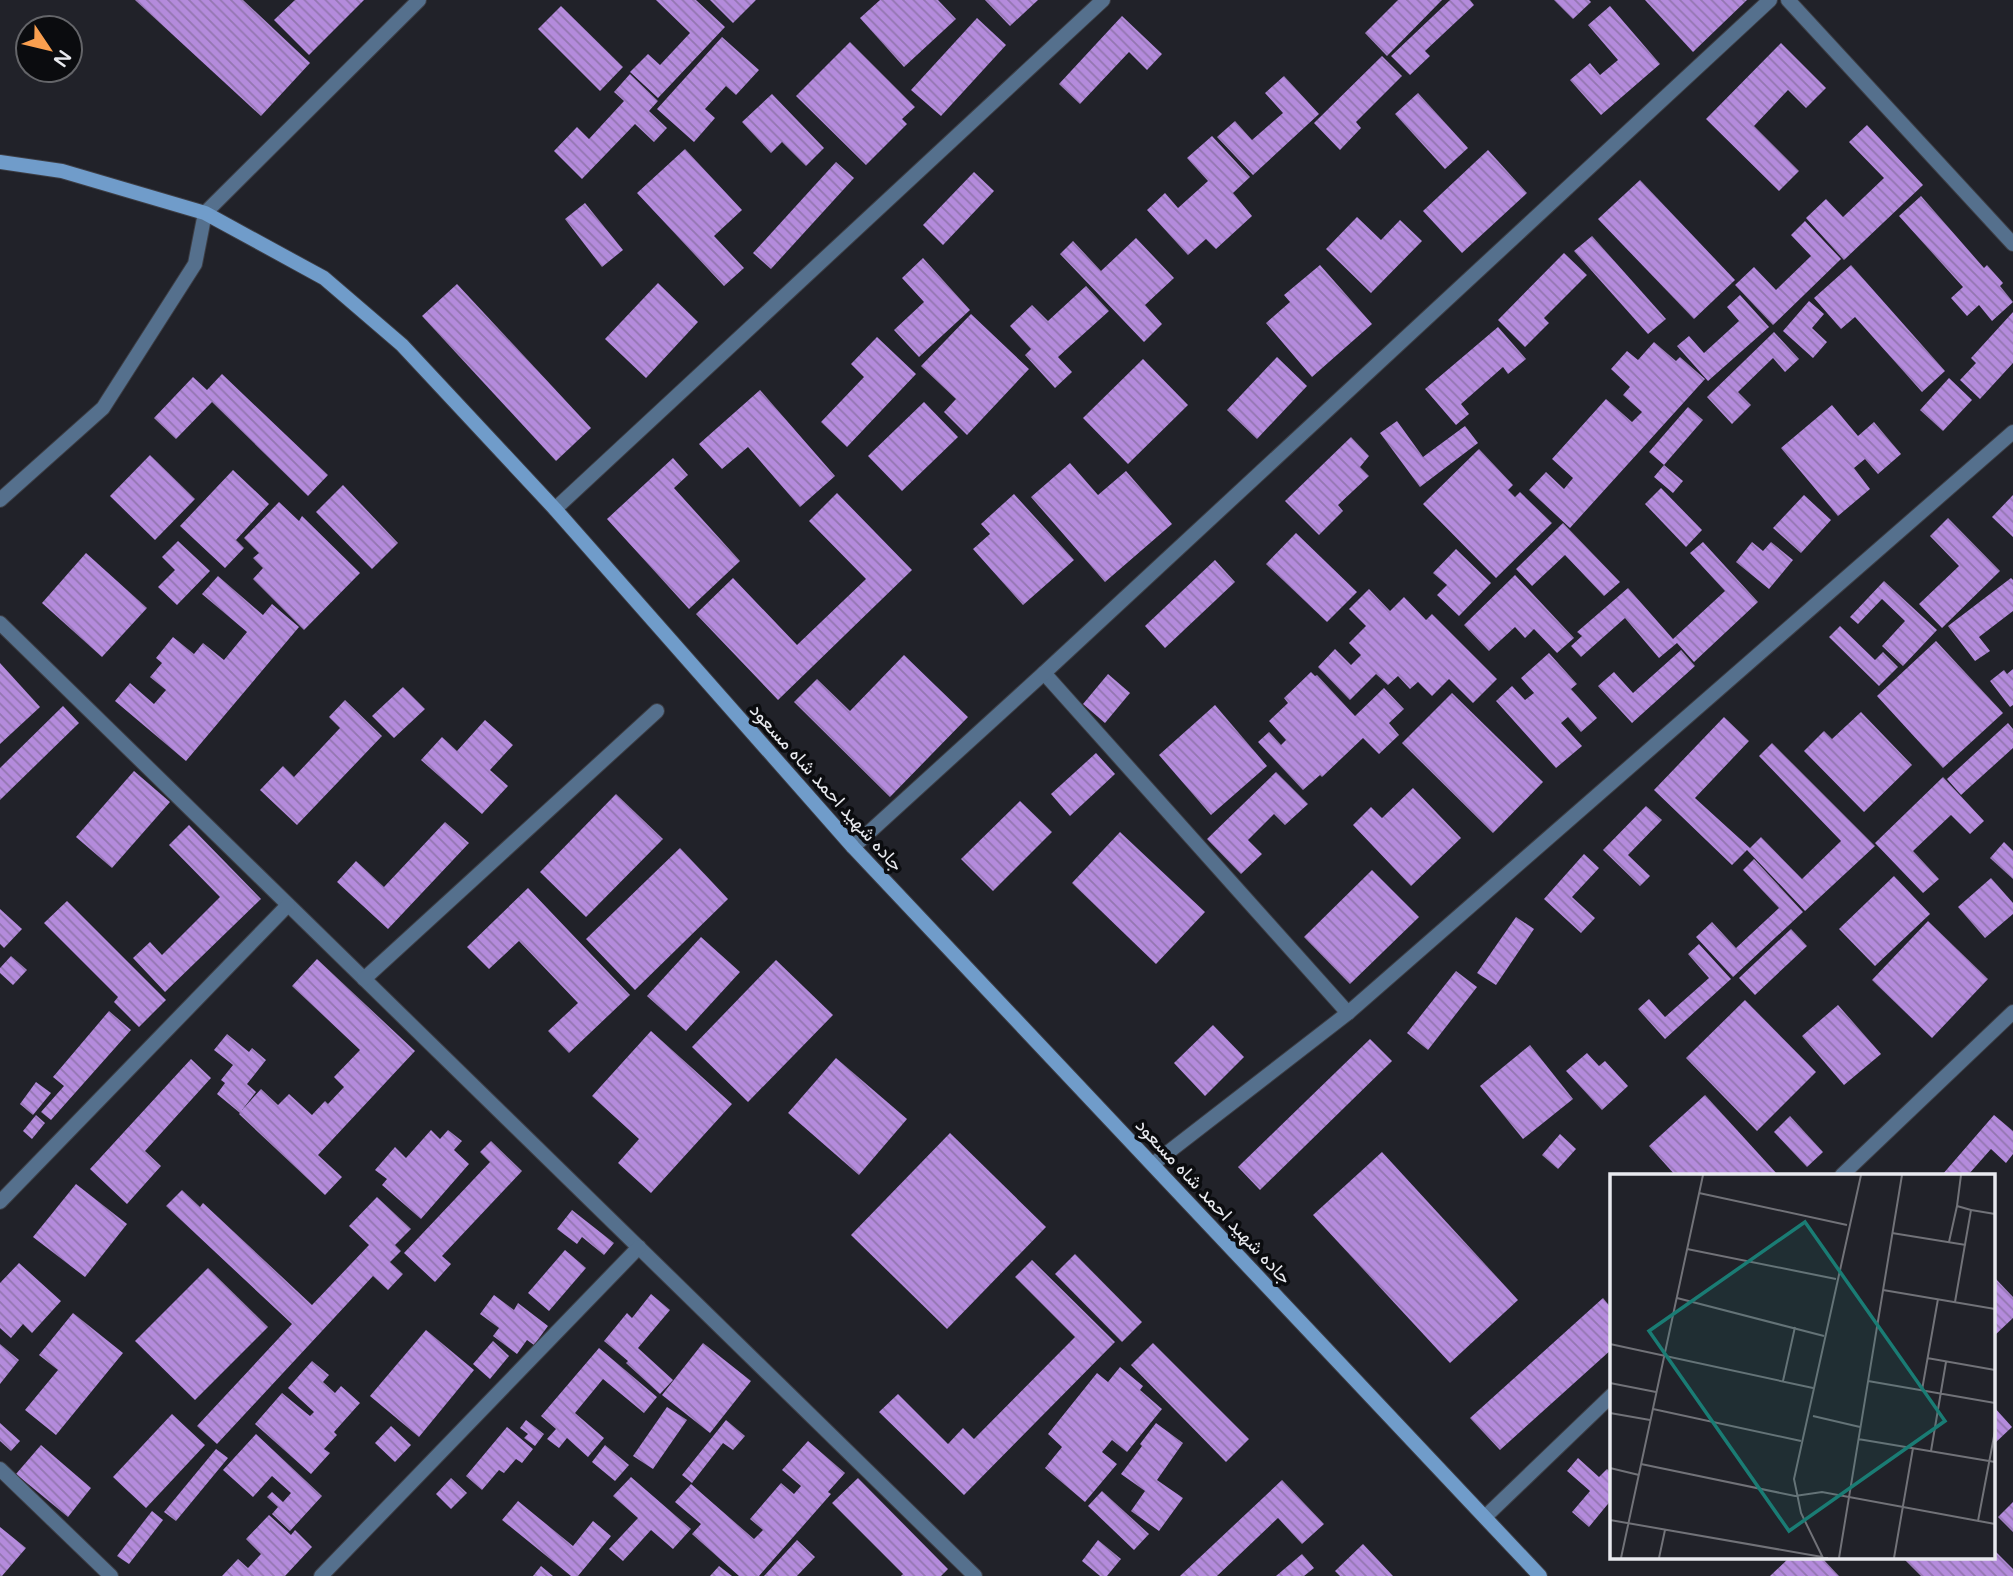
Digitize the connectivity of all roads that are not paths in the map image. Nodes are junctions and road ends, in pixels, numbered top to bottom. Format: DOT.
graph roads {
  1 [pos="419,0"];
  2 [pos="1103,0"];
  3 [pos="1770,0"];
  4 [pos="1788,0"];
  5 [pos="0,162"];
  6 [pos="205,213"];
  7 [pos="2013,244"];
  8 [pos="2013,432"];
  9 [pos="0,500"];
  10 [pos="555,509"];
  11 [pos="0,623"];
  12 [pos="1044,673"];
  13 [pos="657,711"];
  14 [pos="853,847"];
  15 [pos="288,905"];
  16 [pos="364,979"];
  17 [pos="2013,1012"];
  18 [pos="1348,1013"];
  19 [pos="1153,1164"];
  20 [pos="1843,1174"];
  21 [pos="0,1202"];
  22 [pos="639,1247"];
  23 [pos="1610,1397"];
  24 [pos="0,1469"];
  25 [pos="1485,1517"];
  26 [pos="324,1575"];
  27 [pos="111,1576"];
  28 [pos="975,1576"];
  29 [pos="1540,1576"];
  1 -- 6 [label="street"];
  2 -- 10 [label="street"];
  3 -- 12 [label="street"];
  4 -- 7 [label="street"];
  5 -- 6 [label="main road, جاده شهيد احمد شاه مسعود"];
  6 -- 9 [label="street"];
  6 -- 10 [label="main road, جاده شهيد احمد شاه مسعود"];
  8 -- 18 [label="street"];
  10 -- 14 [label="main road, جاده شهيد احمد شاه مسعود"];
  11 -- 15 [label="street"];
  12 -- 14 [label="street"];
  12 -- 18 [label="street"];
  13 -- 16 [label="street"];
  14 -- 19 [label="main road, جاده شهيد احمد شاه مسعود"];
  15 -- 16 [label="street"];
  15 -- 21 [label="street"];
  16 -- 22 [label="street"];
  17 -- 20 [label="street"];
  18 -- 19 [label="street"];
  19 -- 25 [label="main road, جاده شهيد احمد شاه مسعود"];
  22 -- 26 [label="street"];
  22 -- 28 [label="street"];
  23 -- 25 [label="street"];
  24 -- 27 [label="street"];
  25 -- 29 [label="main road, جاده شهيد احمد شاه مسعود"];
}
